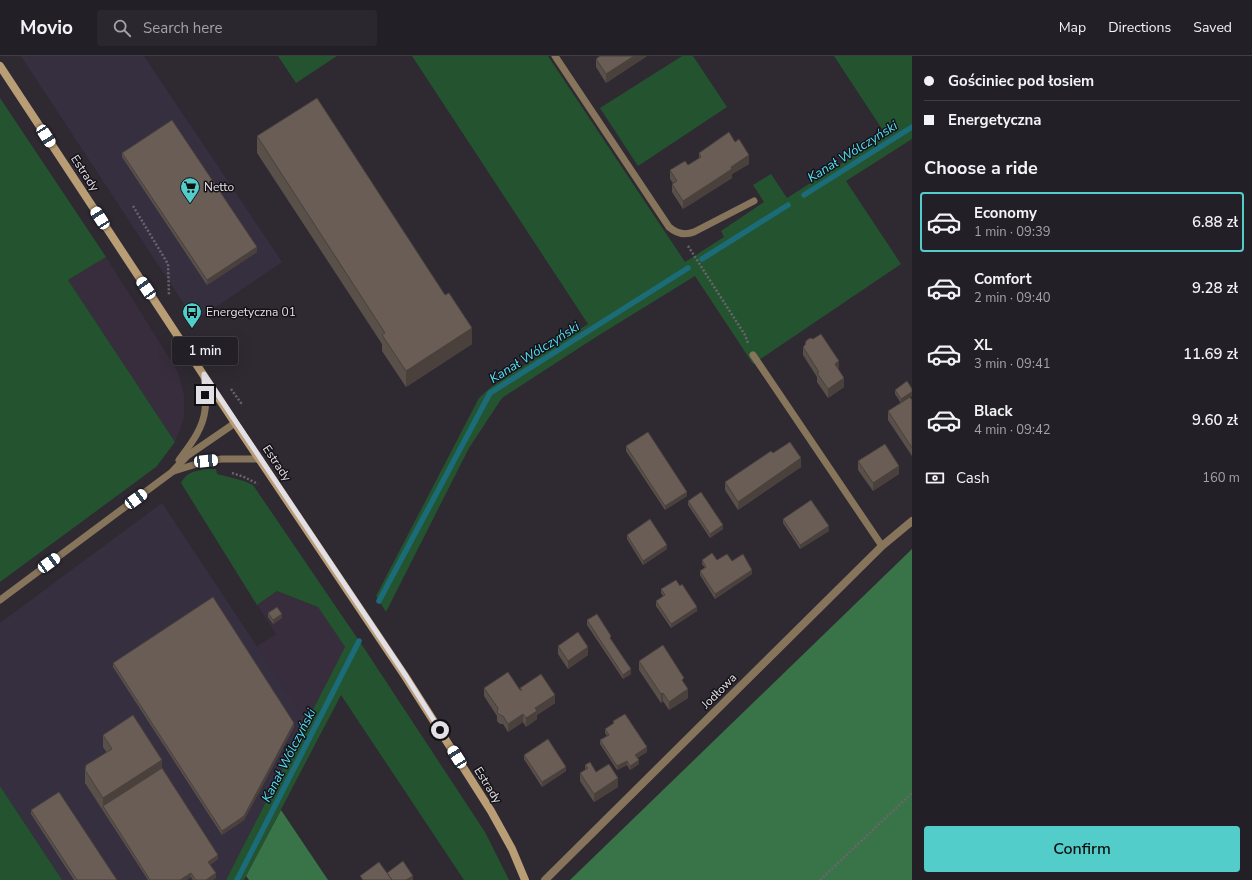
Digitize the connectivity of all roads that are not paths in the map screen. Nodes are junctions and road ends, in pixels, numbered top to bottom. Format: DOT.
graph roads {
  1 [pos="555,56"];
  2 [pos="0,66"];
  3 [pos="754,201"];
  4 [pos="753,355"];
  5 [pos="204,374"];
  6 [pos="235,423"];
  7 [pos="260,459"];
  8 [pos="172,472"];
  9 [pos="912,521"];
  10 [pos="882,546"];
  11 [pos="0,600"];
  12 [pos="525,880"];
  13 [pos="545,880"];
  1 -- 3 [label="lane"];
  2 -- 5 [label="main road, Estrady"];
  4 -- 10 [label="lane"];
  5 -- 6 [label="main road, Estrady"];
  5 -- 8 [label="lane"];
  6 -- 7 [label="main road, Estrady"];
  6 -- 8 [label="lane"];
  7 -- 8 [label="lane"];
  7 -- 12 [label="main road, Estrady"];
  8 -- 11 [label="lane"];
  9 -- 10 [label="street, Jodłowa"];
  10 -- 13 [label="street, Jodłowa"];
}
